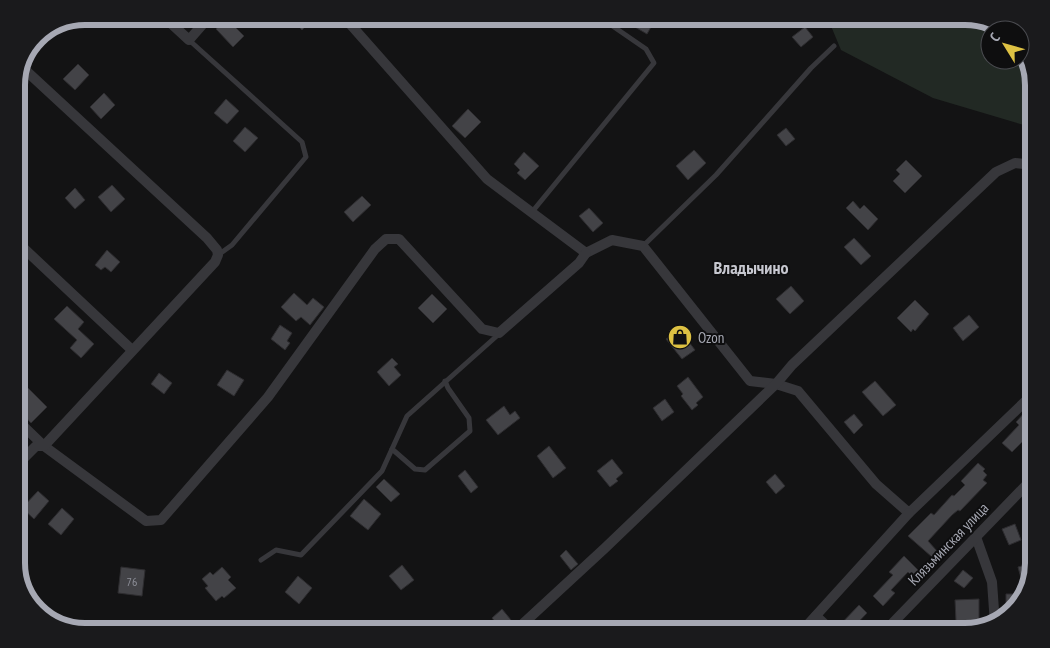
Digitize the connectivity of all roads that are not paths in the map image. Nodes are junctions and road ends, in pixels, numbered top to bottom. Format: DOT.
graph roads {
  1 [pos="173,25"];
  2 [pos="202,25"];
  3 [pos="352,25"];
  4 [pos="611,25"];
  5 [pos="189,40"];
  6 [pos="834,46"];
  7 [pos="27,71"];
  8 [pos="1025,164"];
  9 [pos="532,212"];
  10 [pos="643,246"];
  11 [pos="25,249"];
  12 [pos="586,253"];
  13 [pos="218,255"];
  14 [pos="499,333"];
  15 [pos="132,350"];
  16 [pos="445,381"];
  17 [pos="776,384"];
  18 [pos="1025,402"];
  19 [pos="25,428"];
  20 [pos="44,446"];
  21 [pos="392,449"];
  22 [pos="25,457"];
  23 [pos="1025,486"];
  24 [pos="909,513"];
  25 [pos="976,537"];
  26 [pos="261,560"];
  27 [pos="994,615"];
  28 [pos="816,616"];
  29 [pos="524,623"];
  30 [pos="809,623"];
  31 [pos="823,623"];
  32 [pos="893,623"];
  1 -- 5 [label="street"];
  2 -- 5 [label="street"];
  3 -- 9 [label="street"];
  4 -- 9 [label="lane"];
  5 -- 13 [label="lane"];
  6 -- 10 [label="lane"];
  7 -- 13 [label="street"];
  8 -- 17 [label="street"];
  9 -- 12 [label="street"];
  10 -- 12 [label="street"];
  10 -- 17 [label="street"];
  11 -- 15 [label="street"];
  12 -- 14 [label="street"];
  13 -- 15 [label="street"];
  14 -- 16 [label="lane"];
  14 -- 20 [label="street"];
  15 -- 20 [label="street"];
  16 -- 21 [label="lane"];
  16 -- 21 [label="lane"];
  17 -- 24 [label="street"];
  17 -- 29 [label="street"];
  18 -- 24 [label="street"];
  19 -- 20 [label="street"];
  20 -- 22 [label="street"];
  21 -- 26 [label="lane"];
  23 -- 25 [label="street, Клязьминская улица"];
  24 -- 28 [label="street"];
  25 -- 27 [label="street"];
  25 -- 32 [label="street, Клязьминская улица"];
  28 -- 30 [label="street"];
  28 -- 31 [label="street"];
}
